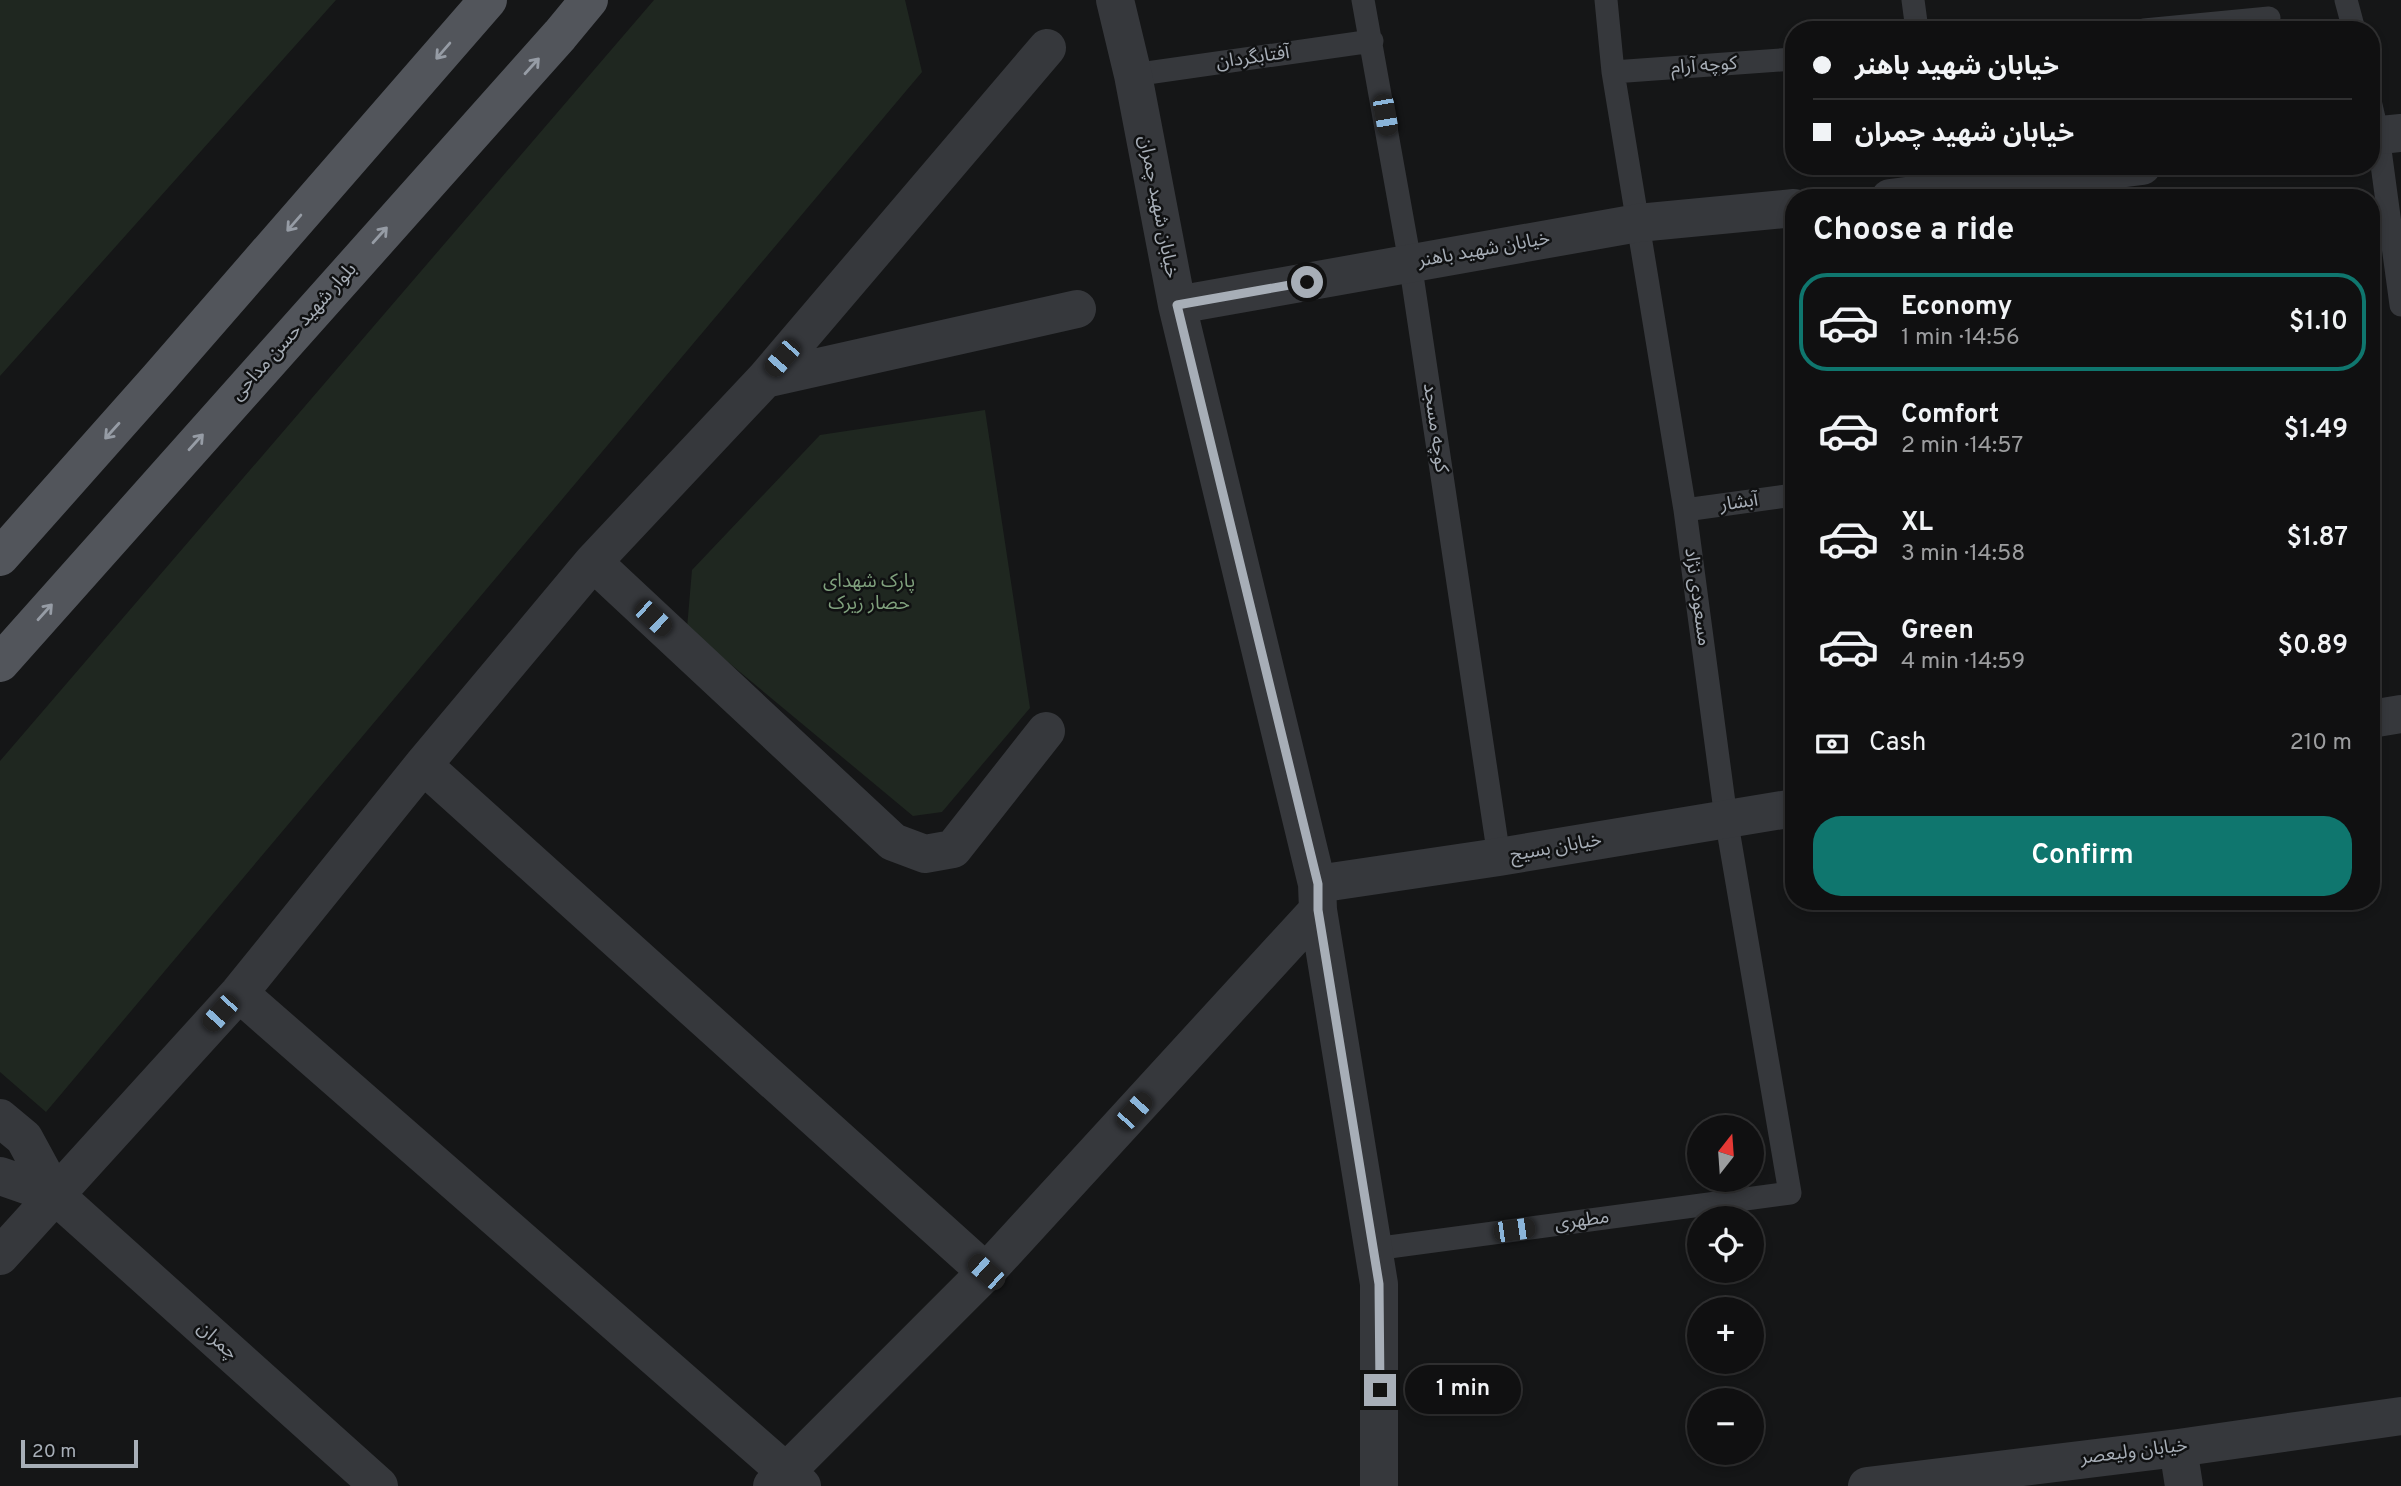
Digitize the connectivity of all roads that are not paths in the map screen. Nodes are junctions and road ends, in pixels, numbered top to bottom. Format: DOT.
graph roads {
  1 [pos="488,0"];
  2 [pos="589,0"];
  3 [pos="1115,0"];
  4 [pos="1363,0"];
  5 [pos="1606,0"];
  6 [pos="1913,0"];
  7 [pos="2346,0"];
  8 [pos="2269,18"];
  9 [pos="1916,21"];
  10 [pos="2238,21"];
  11 [pos="2352,21"];
  12 [pos="1372,41"];
  13 [pos="1047,48"];
  14 [pos="1785,60"];
  15 [pos="1613,72"];
  16 [pos="1133,75"];
  17 [pos="2380,127"];
  18 [pos="2048,175"];
  19 [pos="1944,185"];
  20 [pos="1785,209"];
  21 [pos="1638,223"];
  22 [pos="1410,262"];
  23 [pos="1177,305"];
  24 [pos="2401,305"];
  25 [pos="1077,309"];
  26 [pos="765,379"];
  27 [pos="1785,496"];
  28 [pos="1685,510"];
  29 [pos="0,557"];
  30 [pos="593,562"];
  31 [pos="0,663"];
  32 [pos="2401,714"];
  33 [pos="2380,718"];
  34 [pos="1046,731"];
  35 [pos="423,765"];
  36 [pos="1785,809"];
  37 [pos="1726,818"];
  38 [pos="1499,858"];
  39 [pos="1318,897"];
  40 [pos="239,993"];
  41 [pos="0,1118"];
  42 [pos="0,1176"];
  43 [pos="1790,1193"];
  44 [pos="55,1195"];
  45 [pos="1374,1250"];
  46 [pos="0,1256"];
  47 [pos="986,1272"];
  48 [pos="2401,1416"];
  49 [pos="2178,1448"];
  50 [pos="2057,1474"];
  51 [pos="786,1481"];
  52 [pos="379,1486"];
  53 [pos="1379,1486"];
  54 [pos="1867,1486"];
  55 [pos="2184,1486"];
  1 -- 29 [label="main road, one-way"];
  31 -- 2 [label="main road, بلوار شهید حسن مداحی, one-way"];
  3 -- 16 [label="street, خیابان شهید چمران"];
  4 -- 12 [label="lane, کوچه مسجد"];
  5 -- 15 [label="lane, مسعودی نژاد"];
  6 -- 9 [label="lane"];
  7 -- 11 [label="lane"];
  8 -- 10 [label="lane"];
  12 -- 16 [label="lane, آفتابگردان"];
  12 -- 22 [label="lane, کوچه مسجد"];
  13 -- 26 [label="street"];
  14 -- 15 [label="lane, کوچه آرام"];
  15 -- 21 [label="lane, مسعودی نژاد"];
  16 -- 23 [label="street, خیابان شهید چمران"];
  17 -- 24 [label="lane"];
  18 -- 19 [label="street"];
  20 -- 21 [label="street, خیابان شهید باهنر"];
  21 -- 22 [label="street, خیابان شهید باهنر"];
  21 -- 28 [label="lane, مسعودی نژاد"];
  22 -- 23 [label="street, خیابان شهید باهنر"];
  22 -- 38 [label="lane, کوچه مسجد"];
  23 -- 39 [label="street, خیابان شهید چمران"];
  25 -- 26 [label="street"];
  26 -- 30 [label="street"];
  27 -- 28 [label="lane, آبشار"];
  28 -- 37 [label="lane, مسعودی نژاد"];
  30 -- 34 [label="street"];
  30 -- 35 [label="street"];
  32 -- 33 [label="street"];
  35 -- 40 [label="street"];
  35 -- 47 [label="street"];
  36 -- 37 [label="street, خیابان بسیج"];
  37 -- 38 [label="street, خیابان بسیج"];
  37 -- 43 [label="lane, مسعودی نژاد"];
  38 -- 39 [label="street, خیابان بسیج"];
  39 -- 45 [label="street, خیابان شهید چمران"];
  39 -- 47 [label="street"];
  40 -- 44 [label="street"];
  40 -- 51 [label="street"];
  41 -- 44 [label="street"];
  42 -- 44 [label="street"];
  43 -- 45 [label="lane, مطهری"];
  44 -- 46 [label="street"];
  44 -- 52 [label="street, چمران"];
  45 -- 53 [label="street, خیابان شهید چمران"];
  47 -- 51 [label="street"];
  48 -- 49 [label="street, خیابان ولیعصر"];
  49 -- 50 [label="street, خیابان ولیعصر"];
  49 -- 55 [label="street"];
  50 -- 54 [label="street, خیابان ولیعصر"];
}
